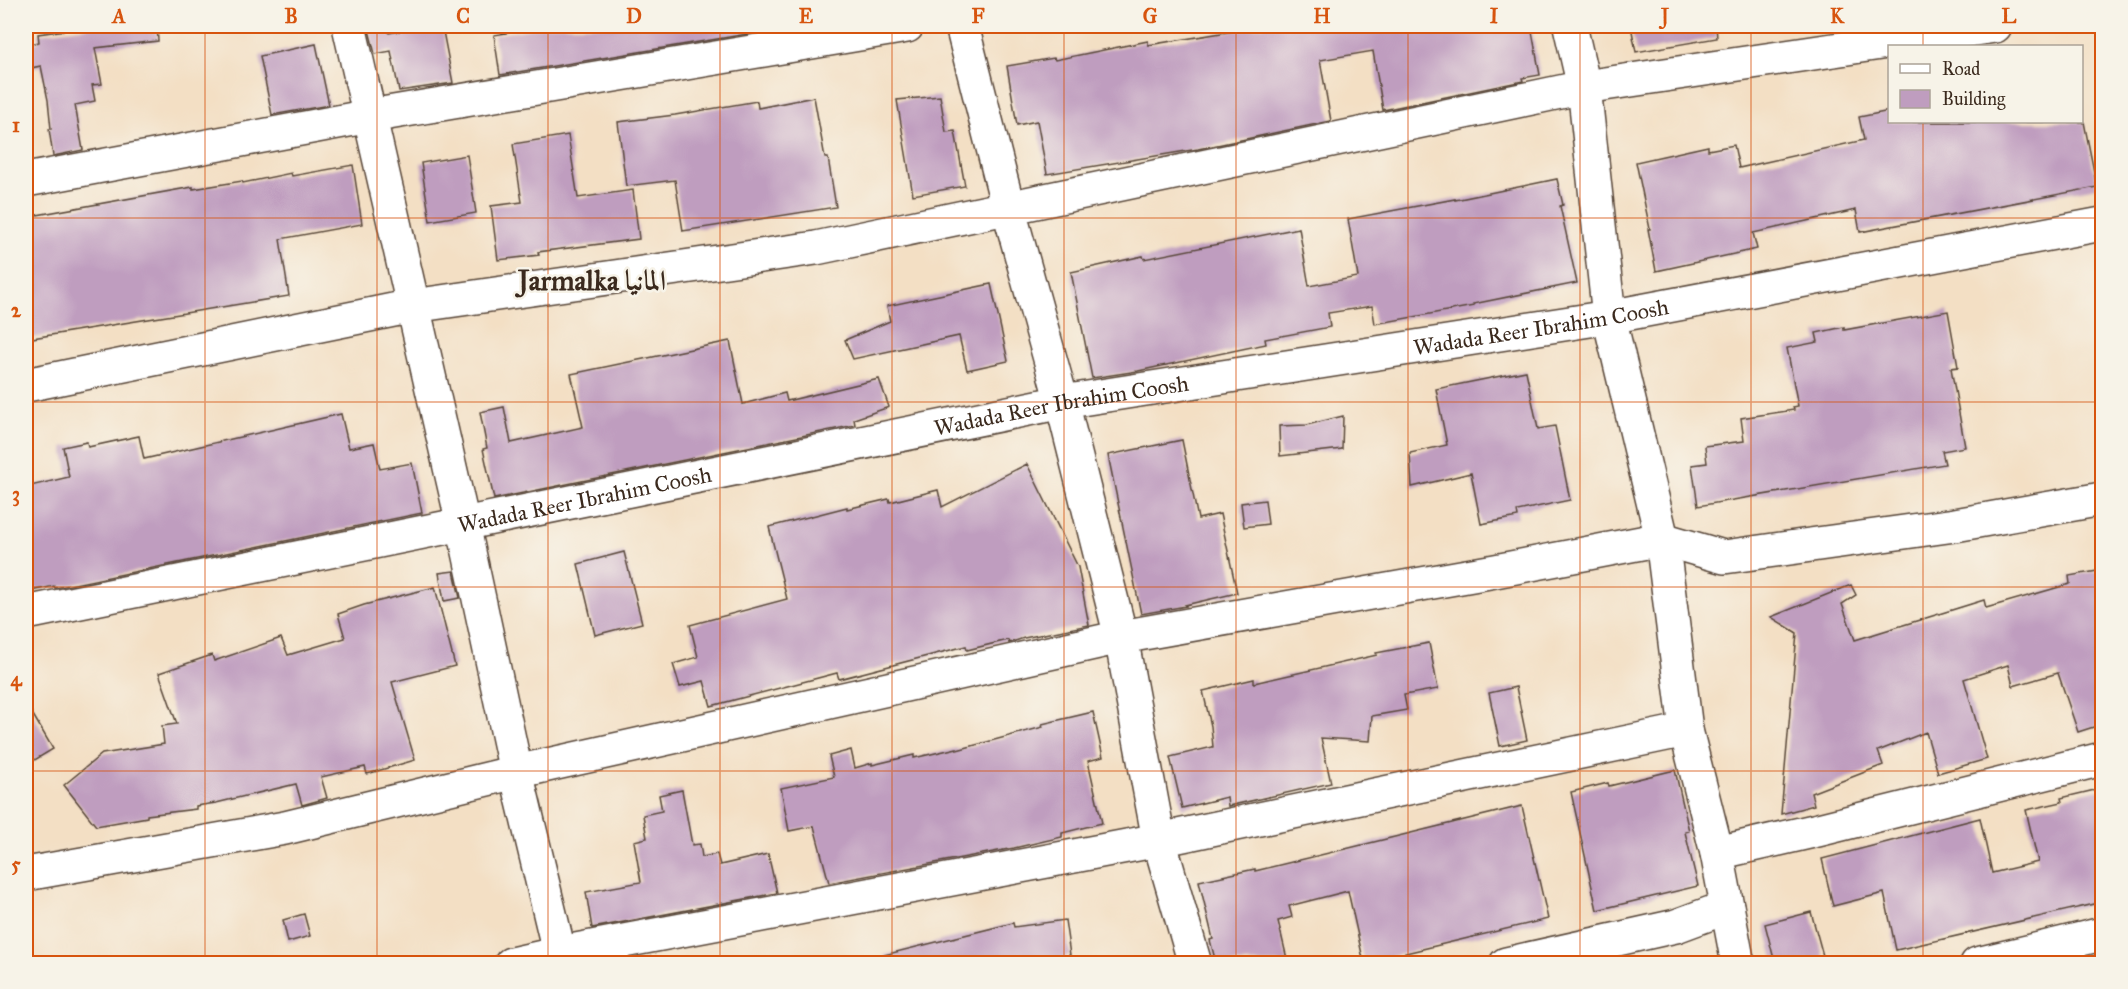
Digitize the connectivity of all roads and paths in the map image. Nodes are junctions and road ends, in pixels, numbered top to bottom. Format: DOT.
graph roads {
  1 [pos="348,26"];
  2 [pos="907,26"];
  3 [pos="962,26"];
  4 [pos="1570,26"];
  5 [pos="1995,26"];
  6 [pos="1584,87"];
  7 [pos="370,116"];
  8 [pos="26,180"];
  9 [pos="1008,207"];
  10 [pos="2103,224"];
  11 [pos="413,306"];
  12 [pos="1609,317"];
  13 [pos="26,385"];
  14 [pos="1062,402"];
  15 [pos="2103,500"];
  16 [pos="463,524"];
  17 [pos="1662,539"];
  18 [pos="26,613"];
  19 [pos="1121,637"];
  20 [pos="1686,730"];
  21 [pos="2103,759"];
  22 [pos="516,772"];
  23 [pos="1159,840"];
  24 [pos="1717,853"];
  25 [pos="26,874"];
  26 [pos="1727,907"];
  27 [pos="2103,934"];
  28 [pos="561,958"];
  29 [pos="511,963"];
  30 [pos="1195,963"];
  31 [pos="1506,963"];
  32 [pos="1738,963"];
  33 [pos="1977,963"];
  1 -- 7 [label="street"];
  2 -- 7 [label="street"];
  3 -- 9 [label="street"];
  4 -- 6 [label="street"];
  5 -- 6 [label="street"];
  6 -- 9 [label="street"];
  6 -- 12 [label="street"];
  7 -- 8 [label="street"];
  7 -- 11 [label="street"];
  9 -- 11 [label="street"];
  9 -- 14 [label="street"];
  10 -- 12 [label="street, Wadada Reer Ibrahim Coosh"];
  11 -- 13 [label="street"];
  11 -- 16 [label="street"];
  12 -- 14 [label="street, Wadada Reer Ibrahim Coosh"];
  12 -- 17 [label="street"];
  14 -- 16 [label="street, Wadada Reer Ibrahim Coosh"];
  14 -- 19 [label="street"];
  15 -- 17 [label="street"];
  16 -- 18 [label="street, Wadada Reer Ibrahim Coosh"];
  16 -- 22 [label="street"];
  17 -- 19 [label="street"];
  17 -- 20 [label="street"];
  19 -- 22 [label="street"];
  19 -- 23 [label="street"];
  20 -- 23 [label="street"];
  20 -- 24 [label="street"];
  21 -- 24 [label="street"];
  22 -- 25 [label="street"];
  22 -- 28 [label="street"];
  23 -- 28 [label="street"];
  23 -- 30 [label="street"];
  24 -- 26 [label="street"];
  26 -- 31 [label="street"];
  26 -- 32 [label="street"];
  27 -- 33 [label="street"];
  28 -- 29 [label="street"];
}
